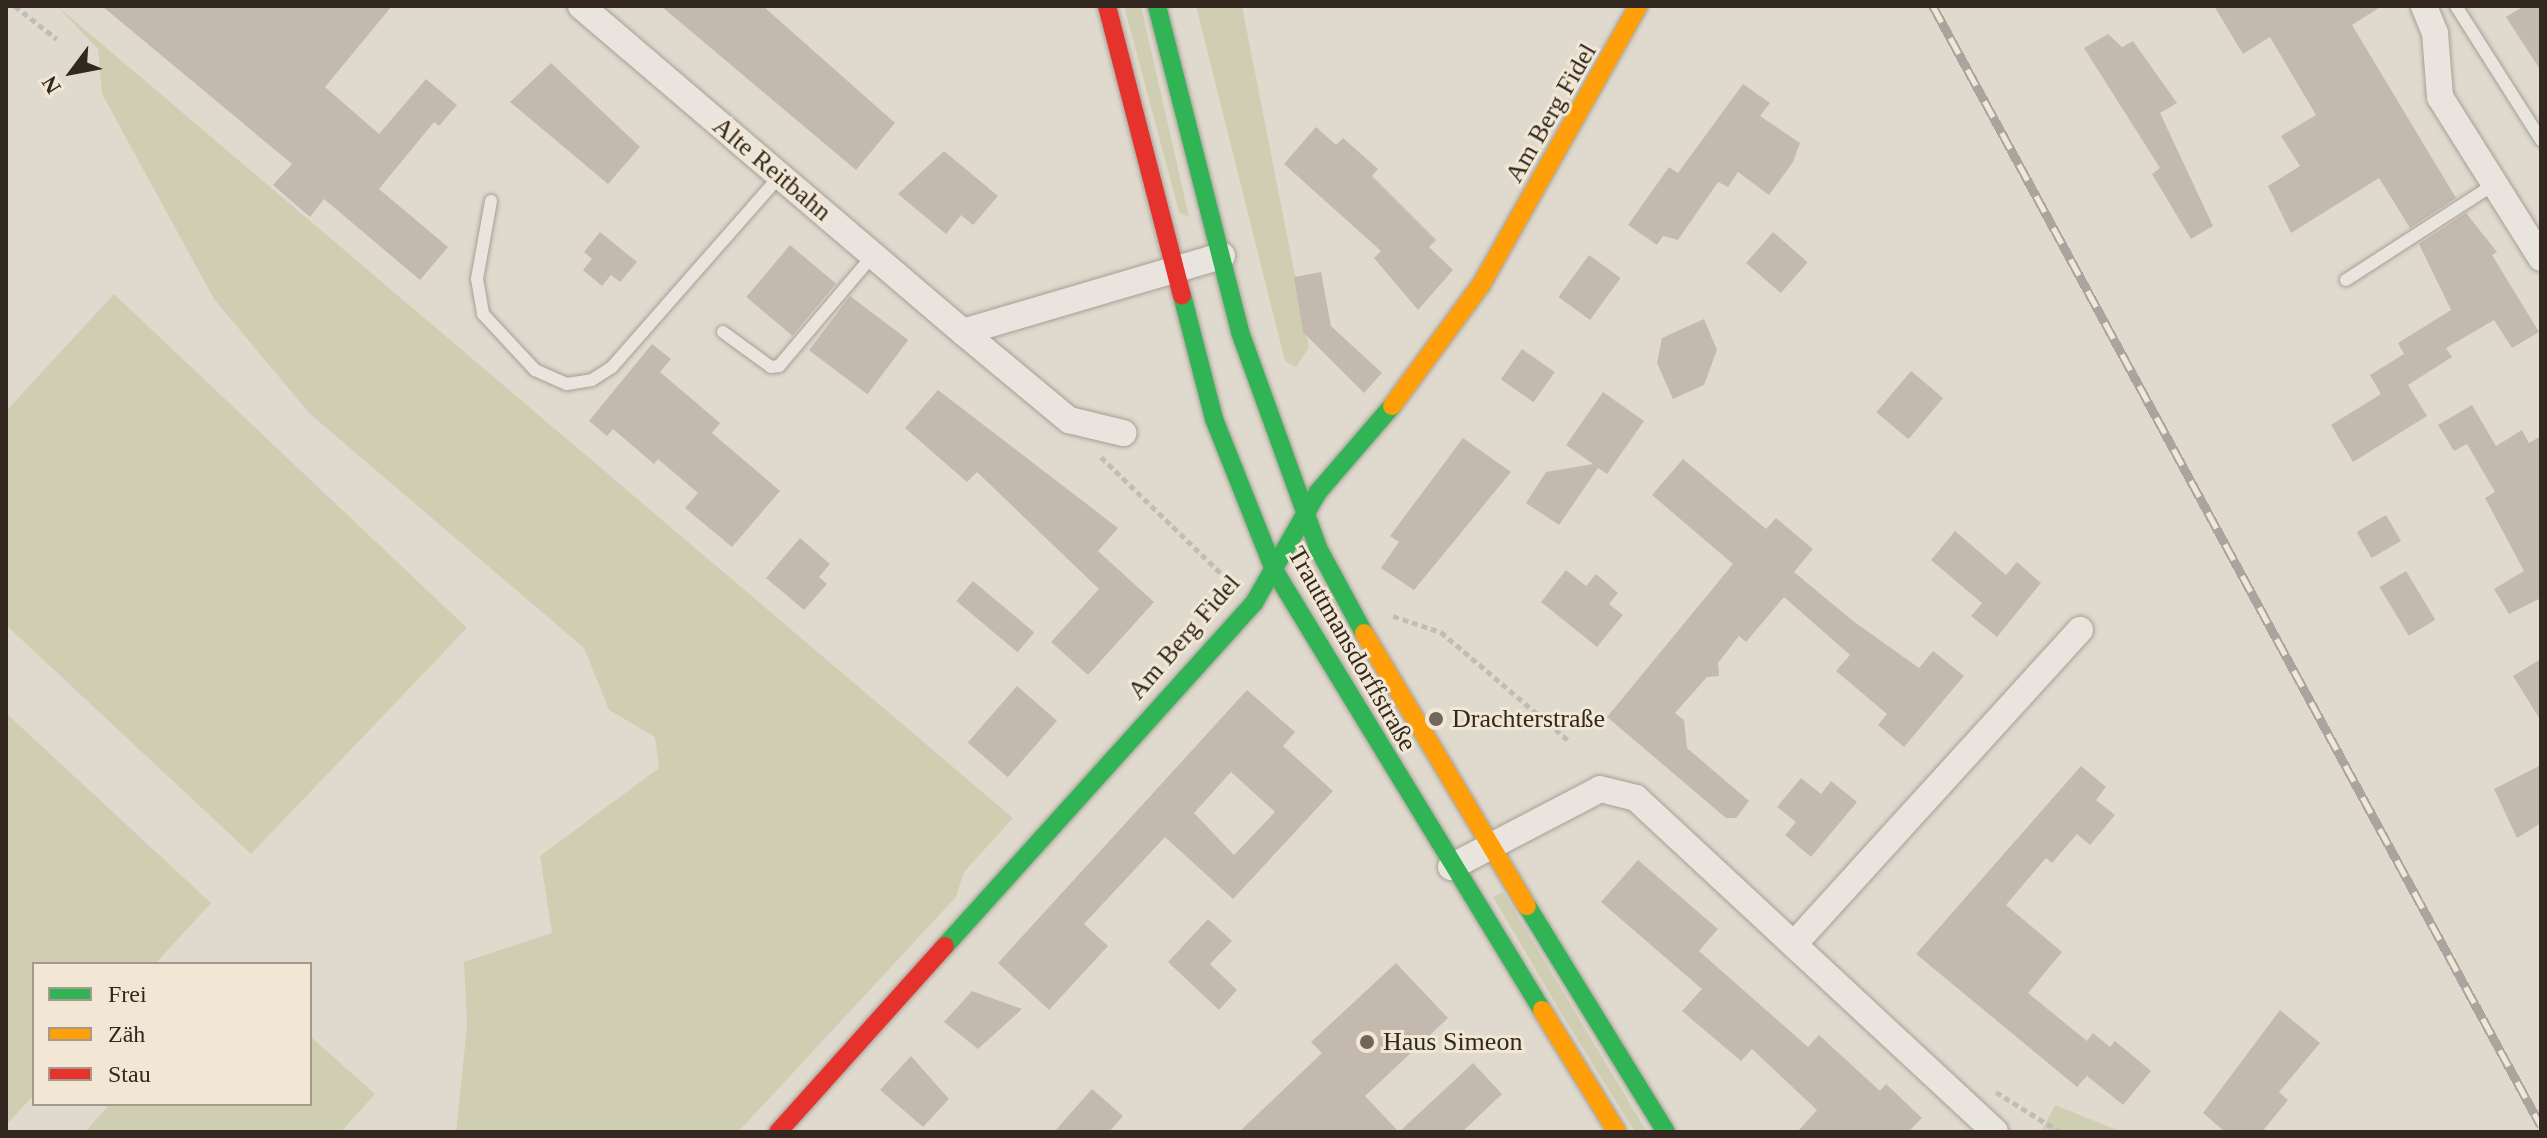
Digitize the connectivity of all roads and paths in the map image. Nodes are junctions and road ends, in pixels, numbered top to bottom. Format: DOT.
graph roads {
  1 [pos="15,6"];
  2 [pos="581,6"];
  3 [pos="1107,6"];
  4 [pos="1157,6"];
  5 [pos="1638,6"];
  6 [pos="2424,6"];
  7 [pos="2456,6"];
  8 [pos="57,39"];
  9 [pos="2540,137"];
  10 [pos="780,176"];
  11 [pos="2493,185"];
  12 [pos="491,201"];
  13 [pos="873,255"];
  14 [pos="1222,256"];
  15 [pos="2541,258"];
  16 [pos="1176,268"];
  17 [pos="2346,280"];
  18 [pos="723,332"];
  19 [pos="963,332"];
  20 [pos="1069,420"];
  21 [pos="1123,433"];
  22 [pos="1304,517"];
  23 [pos="1274,570"];
  24 [pos="1254,603"];
  25 [pos="1379,606"];
  26 [pos="2080,630"];
  27 [pos="1569,741"];
  28 [pos="1492,842"];
  29 [pos="1451,867"];
  30 [pos="1796,942"];
  31 [pos="778,1132"];
  32 [pos="1617,1132"];
  33 [pos="1666,1132"];
  34 [pos="1995,1132"];
  1 -- 8 [label="path"];
  2 -- 10 [label="street, Alte Reitbahn"];
  3 -- 16 [label="street, Trauttmansdorffstraße"];
  4 -- 14 [label="street, Trauttmansdorffstraße"];
  5 -- 22 [label="street, Am Berg Fidel"];
  6 -- 11 [label="street"];
  7 -- 9 [label="lane"];
  10 -- 12 [label="lane"];
  10 -- 13 [label="street, Alte Reitbahn"];
  11 -- 15 [label="street"];
  11 -- 17 [label="lane"];
  13 -- 18 [label="lane"];
  13 -- 19 [label="street, Alte Reitbahn"];
  14 -- 16 [label="street"];
  14 -- 22 [label="street, Trauttmansdorffstraße"];
  16 -- 19 [label="street"];
  16 -- 23 [label="street, Trauttmansdorffstraße"];
  19 -- 20 [label="street, Alte Reitbahn"];
  20 -- 21 [label="street, Alte Reitbahn"];
  20 -- 24 [label="path"];
  22 -- 23 [label="street, Am Berg Fidel"];
  22 -- 28 [label="street, Trauttmansdorffstraße"];
  23 -- 24 [label="street, Am Berg Fidel"];
  23 -- 29 [label="street, Trauttmansdorffstraße"];
  24 -- 31 [label="street, Am Berg Fidel"];
  25 -- 27 [label="path"];
  26 -- 30 [label="street"];
  28 -- 29 [label="street"];
  28 -- 30 [label="street"];
  28 -- 33 [label="street, Trauttmansdorffstraße"];
  29 -- 32 [label="street, Trauttmansdorffstraße"];
  30 -- 34 [label="street"];
}
